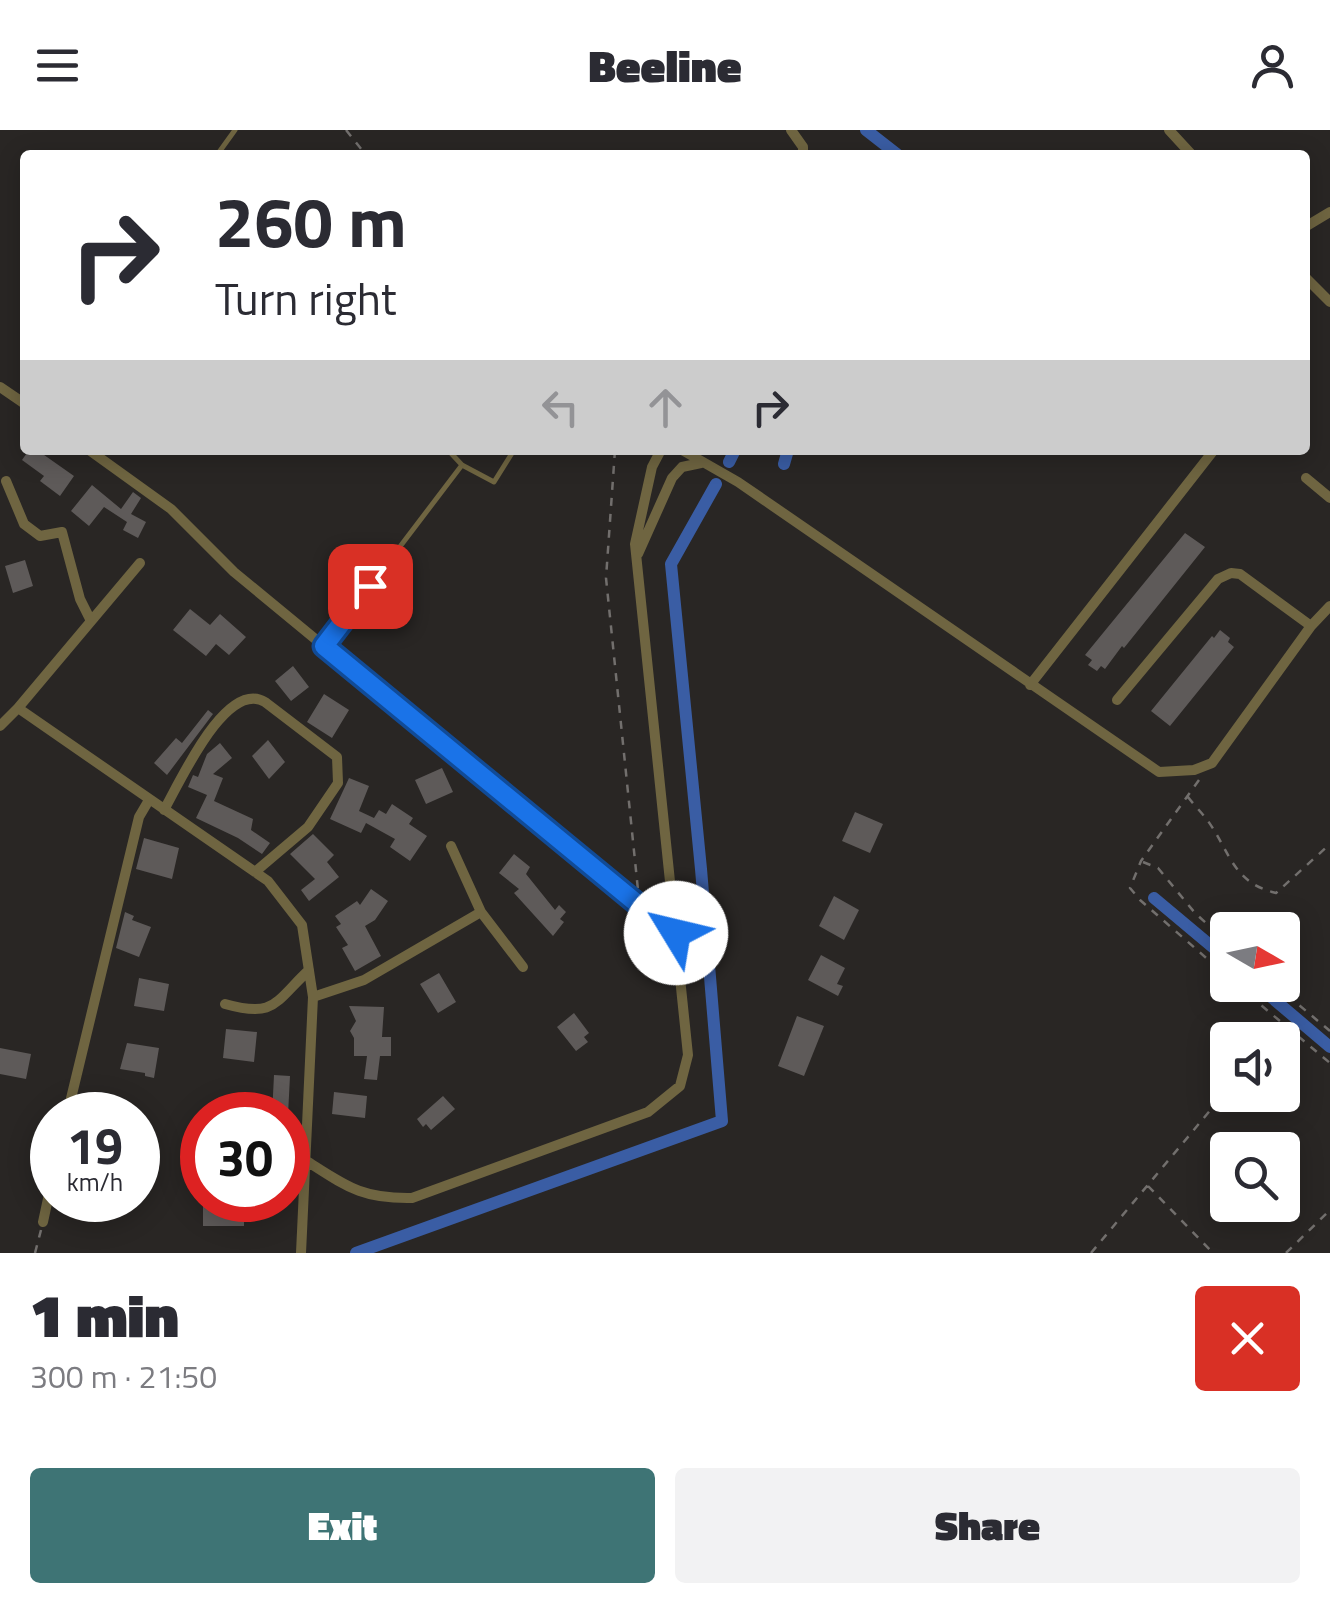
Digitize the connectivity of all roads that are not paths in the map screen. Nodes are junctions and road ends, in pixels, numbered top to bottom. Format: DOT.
graph roads {
  1 [pos="236,130"];
  2 [pos="1170,130"];
  3 [pos="221,150"];
  4 [pos="1188,150"];
  5 [pos="1310,282"];
  6 [pos="1330,302"];
  7 [pos="96,455"];
  8 [pos="453,455"];
  9 [pos="511,455"];
  10 [pos="658,455"];
  11 [pos="690,455"];
  12 [pos="1210,455"];
  13 [pos="704,463"];
  14 [pos="462,464"];
  15 [pos="1306,478"];
  16 [pos="6,481"];
  17 [pos="1330,498"];
  18 [pos="637,554"];
  19 [pos="140,563"];
  20 [pos="1330,606"];
  21 [pos="91,621"];
  22 [pos="1312,626"];
  23 [pos="324,646"];
  24 [pos="1030,685"];
  25 [pos="1117,700"];
  26 [pos="18,708"];
  27 [pos="0,726"];
  28 [pos="149,800"];
  29 [pos="164,810"];
  30 [pos="451,846"];
  31 [pos="255,872"];
  32 [pos="481,912"];
  33 [pos="676,933"];
  34 [pos="522,967"];
  35 [pos="309,970"];
  36 [pos="313,997"];
  37 [pos="225,1004"];
  38 [pos="73,1092"];
  39 [pos="308,1092"];
  40 [pos="310,1163"];
  41 [pos="302,1222"];
  42 [pos="301,1253"];
  1 -- 3 [label="lane"];
  2 -- 4 [label="street"];
  5 -- 6 [label="street"];
  7 -- 23 [label="street"];
  8 -- 14 [label="lane"];
  9 -- 14 [label="lane"];
  10 -- 18 [label="street"];
  11 -- 13 [label="street"];
  12 -- 24 [label="street"];
  13 -- 18 [label="street"];
  13 -- 24 [label="street"];
  14 -- 23 [label="lane"];
  15 -- 17 [label="street"];
  16 -- 21 [label="street"];
  18 -- 33 [label="street"];
  19 -- 21 [label="street"];
  20 -- 22 [label="street"];
  21 -- 26 [label="street"];
  22 -- 24 [label="street"];
  22 -- 25 [label="street"];
  23 -- 33 [label="street"];
  26 -- 27 [label="street"];
  26 -- 28 [label="street"];
  28 -- 29 [label="street"];
  28 -- 38 [label="street"];
  29 -- 31 [label="street"];
  29 -- 31 [label="street"];
  30 -- 32 [label="street"];
  31 -- 35 [label="street"];
  32 -- 34 [label="street"];
  32 -- 36 [label="street"];
  33 -- 40 [label="street"];
  35 -- 36 [label="street"];
  35 -- 37 [label="street"];
  36 -- 39 [label="street"];
  41 -- 42 [label="street"];
}
